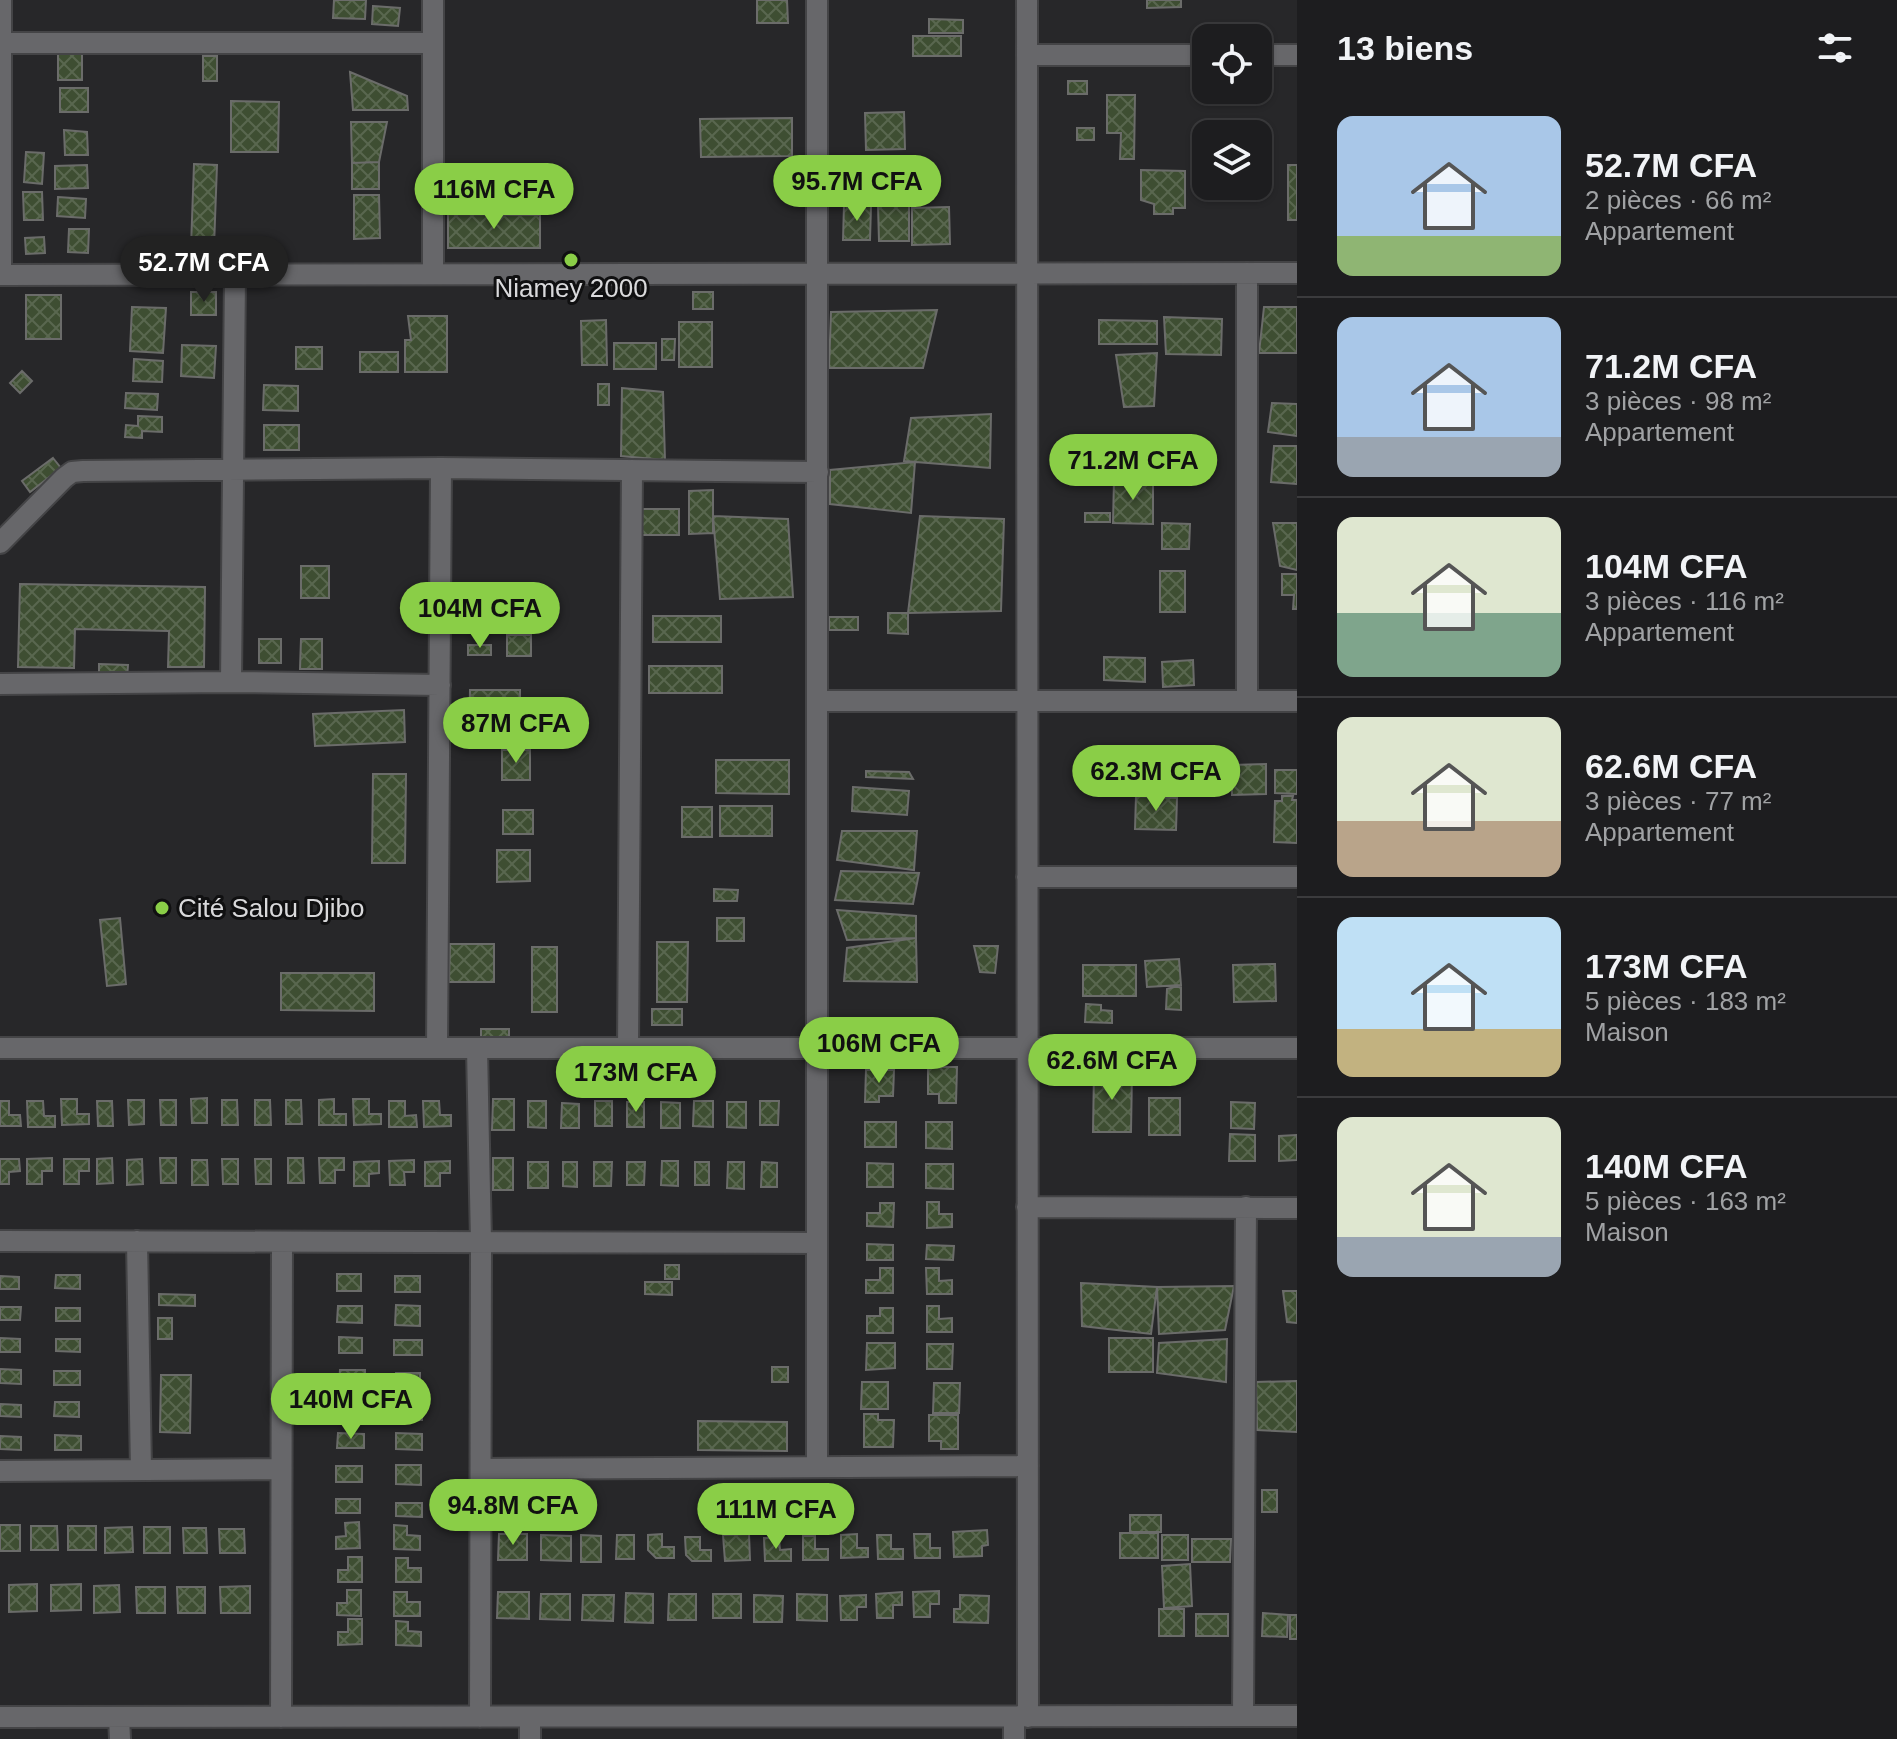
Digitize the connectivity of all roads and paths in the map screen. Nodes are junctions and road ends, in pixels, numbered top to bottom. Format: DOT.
graph roads {
  1 [pos="1,0"];
  2 [pos="433,0"];
  3 [pos="817,0"];
  4 [pos="1027,0"];
  5 [pos="1,43"];
  6 [pos="433,43"];
  7 [pos="1027,55"];
  8 [pos="1192,55"];
  9 [pos="1272,55"];
  10 [pos="1297,55"];
  11 [pos="433,273"];
  12 [pos="817,273"];
  13 [pos="1027,273"];
  14 [pos="1247,273"];
  15 [pos="1297,273"];
  16 [pos="0,274"];
  17 [pos="235,274"];
  18 [pos="441,468"];
  19 [pos="632,470"];
  20 [pos="233,471"];
  21 [pos="818,472"];
  22 [pos="0,543"];
  23 [pos="231,682"];
  24 [pos="0,684"];
  25 [pos="440,685"];
  26 [pos="818,701"];
  27 [pos="1027,701"];
  28 [pos="1247,701"];
  29 [pos="1297,701"];
  30 [pos="1027,877"];
  31 [pos="1297,877"];
  32 [pos="0,1048"];
  33 [pos="437,1048"];
  34 [pos="477,1048"];
  35 [pos="628,1048"];
  36 [pos="817,1048"];
  37 [pos="1027,1048"];
  38 [pos="1297,1048"];
  39 [pos="1027,1207"];
  40 [pos="1246,1207"];
  41 [pos="1297,1208"];
  42 [pos="0,1241"];
  43 [pos="137,1241"];
  44 [pos="282,1242"];
  45 [pos="481,1242"];
  46 [pos="817,1243"];
  47 [pos="1028,1466"];
  48 [pos="817,1467"];
  49 [pos="280,1469"];
  50 [pos="481,1469"];
  51 [pos="141,1470"];
  52 [pos="0,1471"];
  53 [pos="1243,1716"];
  54 [pos="1297,1716"];
  55 [pos="0,1717"];
  56 [pos="119,1717"];
  57 [pos="281,1717"];
  58 [pos="480,1717"];
  59 [pos="530,1717"];
  60 [pos="1021,1717"];
  61 [pos="120,1739"];
  62 [pos="530,1739"];
  63 [pos="1014,1739"];
  1 -- 5 [label="street"];
  2 -- 6 [label="street"];
  3 -- 12 [label="street"];
  4 -- 7 [label="street"];
  5 -- 6 [label="street"];
  5 -- 16 [label="street"];
  6 -- 11 [label="street"];
  7 -- 8 [label="street"];
  7 -- 13 [label="street"];
  9 -- 10 [label="street"];
  11 -- 12 [label="street"];
  11 -- 17 [label="street"];
  12 -- 13 [label="street"];
  12 -- 21 [label="street"];
  13 -- 14 [label="street"];
  13 -- 27 [label="street"];
  14 -- 15 [label="street"];
  14 -- 28 [label="street"];
  16 -- 17 [label="street"];
  17 -- 20 [label="street"];
  18 -- 19 [label="street"];
  18 -- 20 [label="street"];
  18 -- 25 [label="street"];
  19 -- 21 [label="street"];
  19 -- 35 [label="street"];
  20 -- 22 [label="street"];
  20 -- 23 [label="street"];
  21 -- 26 [label="street"];
  23 -- 24 [label="street"];
  23 -- 25 [label="street"];
  25 -- 33 [label="street"];
  26 -- 27 [label="street"];
  26 -- 36 [label="street"];
  27 -- 28 [label="street"];
  27 -- 30 [label="street"];
  28 -- 29 [label="street"];
  30 -- 31 [label="street"];
  30 -- 37 [label="street"];
  32 -- 33 [label="street"];
  33 -- 34 [label="street"];
  34 -- 35 [label="street"];
  34 -- 45 [label="street"];
  35 -- 36 [label="street"];
  36 -- 37 [label="street"];
  36 -- 46 [label="street"];
  37 -- 38 [label="street"];
  37 -- 39 [label="street"];
  39 -- 40 [label="street"];
  39 -- 47 [label="street"];
  40 -- 41 [label="street"];
  40 -- 53 [label="street"];
  42 -- 43 [label="street"];
  43 -- 44 [label="street"];
  43 -- 51 [label="street"];
  44 -- 45 [label="street"];
  44 -- 49 [label="street"];
  45 -- 46 [label="street"];
  45 -- 50 [label="street"];
  46 -- 48 [label="street"];
  47 -- 48 [label="street"];
  47 -- 60 [label="street"];
  48 -- 50 [label="street"];
  49 -- 51 [label="street"];
  49 -- 57 [label="street"];
  50 -- 58 [label="street"];
  51 -- 52 [label="street"];
  53 -- 54 [label="street"];
  53 -- 60 [label="street"];
  55 -- 56 [label="street"];
  56 -- 57 [label="street"];
  56 -- 61 [label="street"];
  57 -- 58 [label="street"];
  58 -- 59 [label="street"];
  59 -- 60 [label="street"];
  59 -- 62 [label="street"];
  60 -- 63 [label="street"];
}
